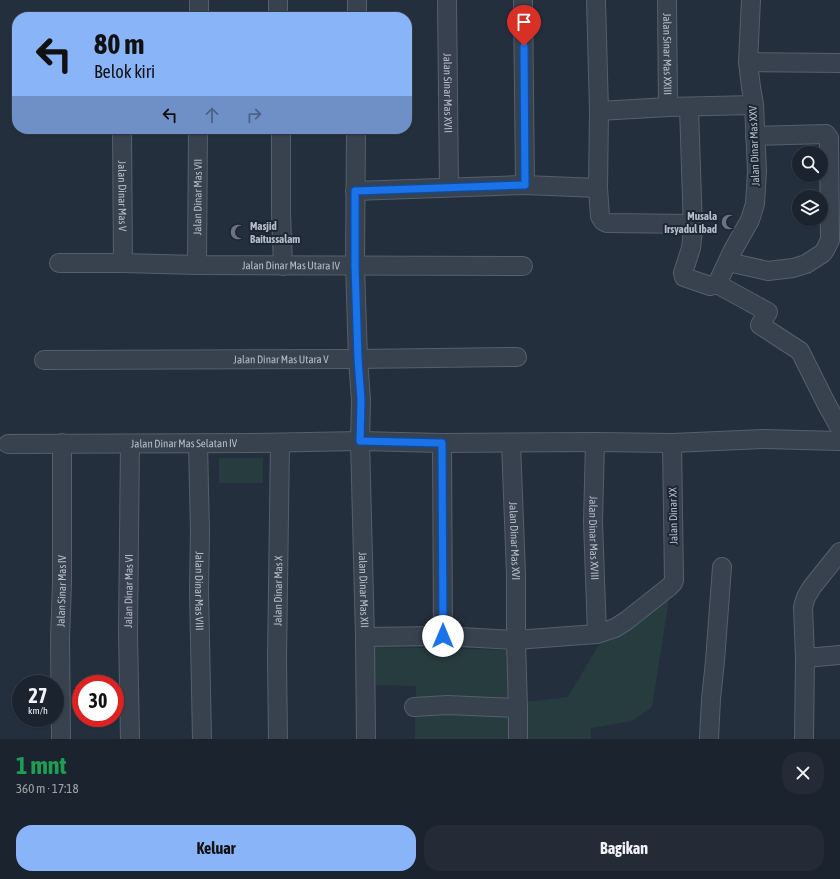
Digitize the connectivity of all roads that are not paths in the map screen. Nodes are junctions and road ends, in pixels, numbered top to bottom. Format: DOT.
graph roads {
  1 [pos="199,0"];
  2 [pos="278,0"];
  3 [pos="357,0"];
  4 [pos="447,0"];
  5 [pos="523,0"];
  6 [pos="596,0"];
  7 [pos="667,0"];
  8 [pos="751,0"];
  9 [pos="199,12"];
  10 [pos="278,12"];
  11 [pos="357,12"];
  12 [pos="748,62"];
  13 [pos="840,63"];
  14 [pos="754,105"];
  15 [pos="668,107"];
  16 [pos="689,107"];
  17 [pos="599,111"];
  18 [pos="122,134"];
  19 [pos="198,134"];
  20 [pos="281,134"];
  21 [pos="356,134"];
  22 [pos="755,136"];
  23 [pos="525,185"];
  24 [pos="449,187"];
  25 [pos="598,188"];
  26 [pos="355,191"];
  27 [pos="692,224"];
  28 [pos="728,262"];
  29 [pos="59,263"];
  30 [pos="123,263"];
  31 [pos="197,265"];
  32 [pos="283,266"];
  33 [pos="355,266"];
  34 [pos="523,266"];
  35 [pos="716,284"];
  36 [pos="517,358"];
  37 [pos="358,359"];
  38 [pos="44,360"];
  39 [pos="840,428"];
  40 [pos="360,441"];
  41 [pos="840,441"];
  42 [pos="595,442"];
  43 [pos="62,443"];
  44 [pos="280,443"];
  45 [pos="442,443"];
  46 [pos="511,443"];
  47 [pos="672,443"];
  48 [pos="8,444"];
  49 [pos="130,444"];
  50 [pos="198,444"];
  51 [pos="840,552"];
  52 [pos="722,567"];
  53 [pos="597,634"];
  54 [pos="443,636"];
  55 [pos="365,637"];
  56 [pos="516,640"];
  57 [pos="840,656"];
  58 [pos="805,658"];
  59 [pos="414,707"];
  60 [pos="518,708"];
  61 [pos="61,739"];
  62 [pos="130,739"];
  63 [pos="202,739"];
  64 [pos="278,739"];
  65 [pos="366,739"];
  66 [pos="518,739"];
  67 [pos="708,739"];
  68 [pos="804,739"];
  1 -- 9 [label="street"];
  2 -- 10 [label="street"];
  3 -- 11 [label="street"];
  4 -- 24 [label="street, Jalan Sinar Mas XVII"];
  5 -- 23 [label="street"];
  6 -- 17 [label="street"];
  7 -- 15 [label="street, Jalan Sinar Mas XXIII"];
  8 -- 12 [label="street, Jalan Dinar Mas XXV"];
  12 -- 13 [label="street"];
  12 -- 14 [label="street, Jalan Dinar Mas XXV"];
  14 -- 16 [label="street"];
  14 -- 22 [label="street, Jalan Dinar Mas XXV"];
  15 -- 16 [label="street"];
  15 -- 17 [label="street"];
  16 -- 27 [label="street"];
  17 -- 25 [label="street"];
  18 -- 30 [label="street, Jalan Dinar Mas V"];
  19 -- 31 [label="street, Jalan Dinar Mas VII"];
  20 -- 32 [label="street"];
  21 -- 26 [label="street, Jalan Dinar Mas XII"];
  22 -- 28 [label="street, Jalan Dinar Mas XXV"];
  22 -- 28 [label="street"];
  23 -- 24 [label="street"];
  23 -- 25 [label="street"];
  24 -- 26 [label="street"];
  25 -- 27 [label="street"];
  26 -- 33 [label="street, Jalan Dinar Mas XII"];
  27 -- 35 [label="street"];
  28 -- 35 [label="street, Jalan Dinar Mas XXV"];
  29 -- 30 [label="street, Jalan Dinar Mas Utara IV"];
  30 -- 31 [label="street, Jalan Dinar Mas Utara IV"];
  31 -- 32 [label="street, Jalan Dinar Mas Utara IV"];
  32 -- 33 [label="street, Jalan Dinar Mas Utara IV"];
  33 -- 34 [label="street, Jalan Dinar Mas Utara IV"];
  33 -- 37 [label="street, Jalan Dinar Mas XII"];
  35 -- 39 [label="street"];
  36 -- 37 [label="street, Jalan Dinar Mas Utara V"];
  37 -- 38 [label="street, Jalan Dinar Mas Utara V"];
  37 -- 40 [label="street, Jalan Dinar Mas XII"];
  40 -- 44 [label="street, Jalan Dinar Mas Selatan IV"];
  40 -- 45 [label="street, Jalan Dinar Mas Selatan IV"];
  40 -- 55 [label="street, Jalan Dinar Mas XII"];
  41 -- 47 [label="street, Jalan Dinar Mas Selatan IV"];
  42 -- 46 [label="street, Jalan Dinar Mas Selatan IV"];
  42 -- 47 [label="street, Jalan Dinar Mas Selatan IV"];
  42 -- 53 [label="street, Jalan Dinar Mas XVIII"];
  43 -- 48 [label="street, Jalan Dinar Mas Selatan IV"];
  43 -- 49 [label="street, Jalan Dinar Mas Selatan IV"];
  43 -- 61 [label="street, Jalan Sinar Mas IV"];
  44 -- 50 [label="street, Jalan Dinar Mas Selatan IV"];
  44 -- 64 [label="street, Jalan Dinar Mas X"];
  45 -- 46 [label="street, Jalan Dinar Mas Selatan IV"];
  45 -- 54 [label="street"];
  46 -- 56 [label="street, Jalan Dinar Mas XVI"];
  47 -- 53 [label="street, Jalan Dinar XX"];
  49 -- 50 [label="street, Jalan Dinar Mas Selatan IV"];
  49 -- 62 [label="street, Jalan Dinar Mas VI"];
  50 -- 63 [label="street, Jalan Dinar Mas VIII"];
  51 -- 58 [label="street"];
  52 -- 67 [label="street"];
  53 -- 56 [label="street"];
  54 -- 55 [label="street"];
  54 -- 56 [label="street"];
  55 -- 65 [label="street, Jalan Dinar Mas XII"];
  56 -- 60 [label="street, Jalan Dinar Mas XVI"];
  57 -- 58 [label="street"];
  58 -- 68 [label="street"];
  59 -- 60 [label="street"];
  60 -- 66 [label="street, Jalan Dinar Mas XVI"];
}
